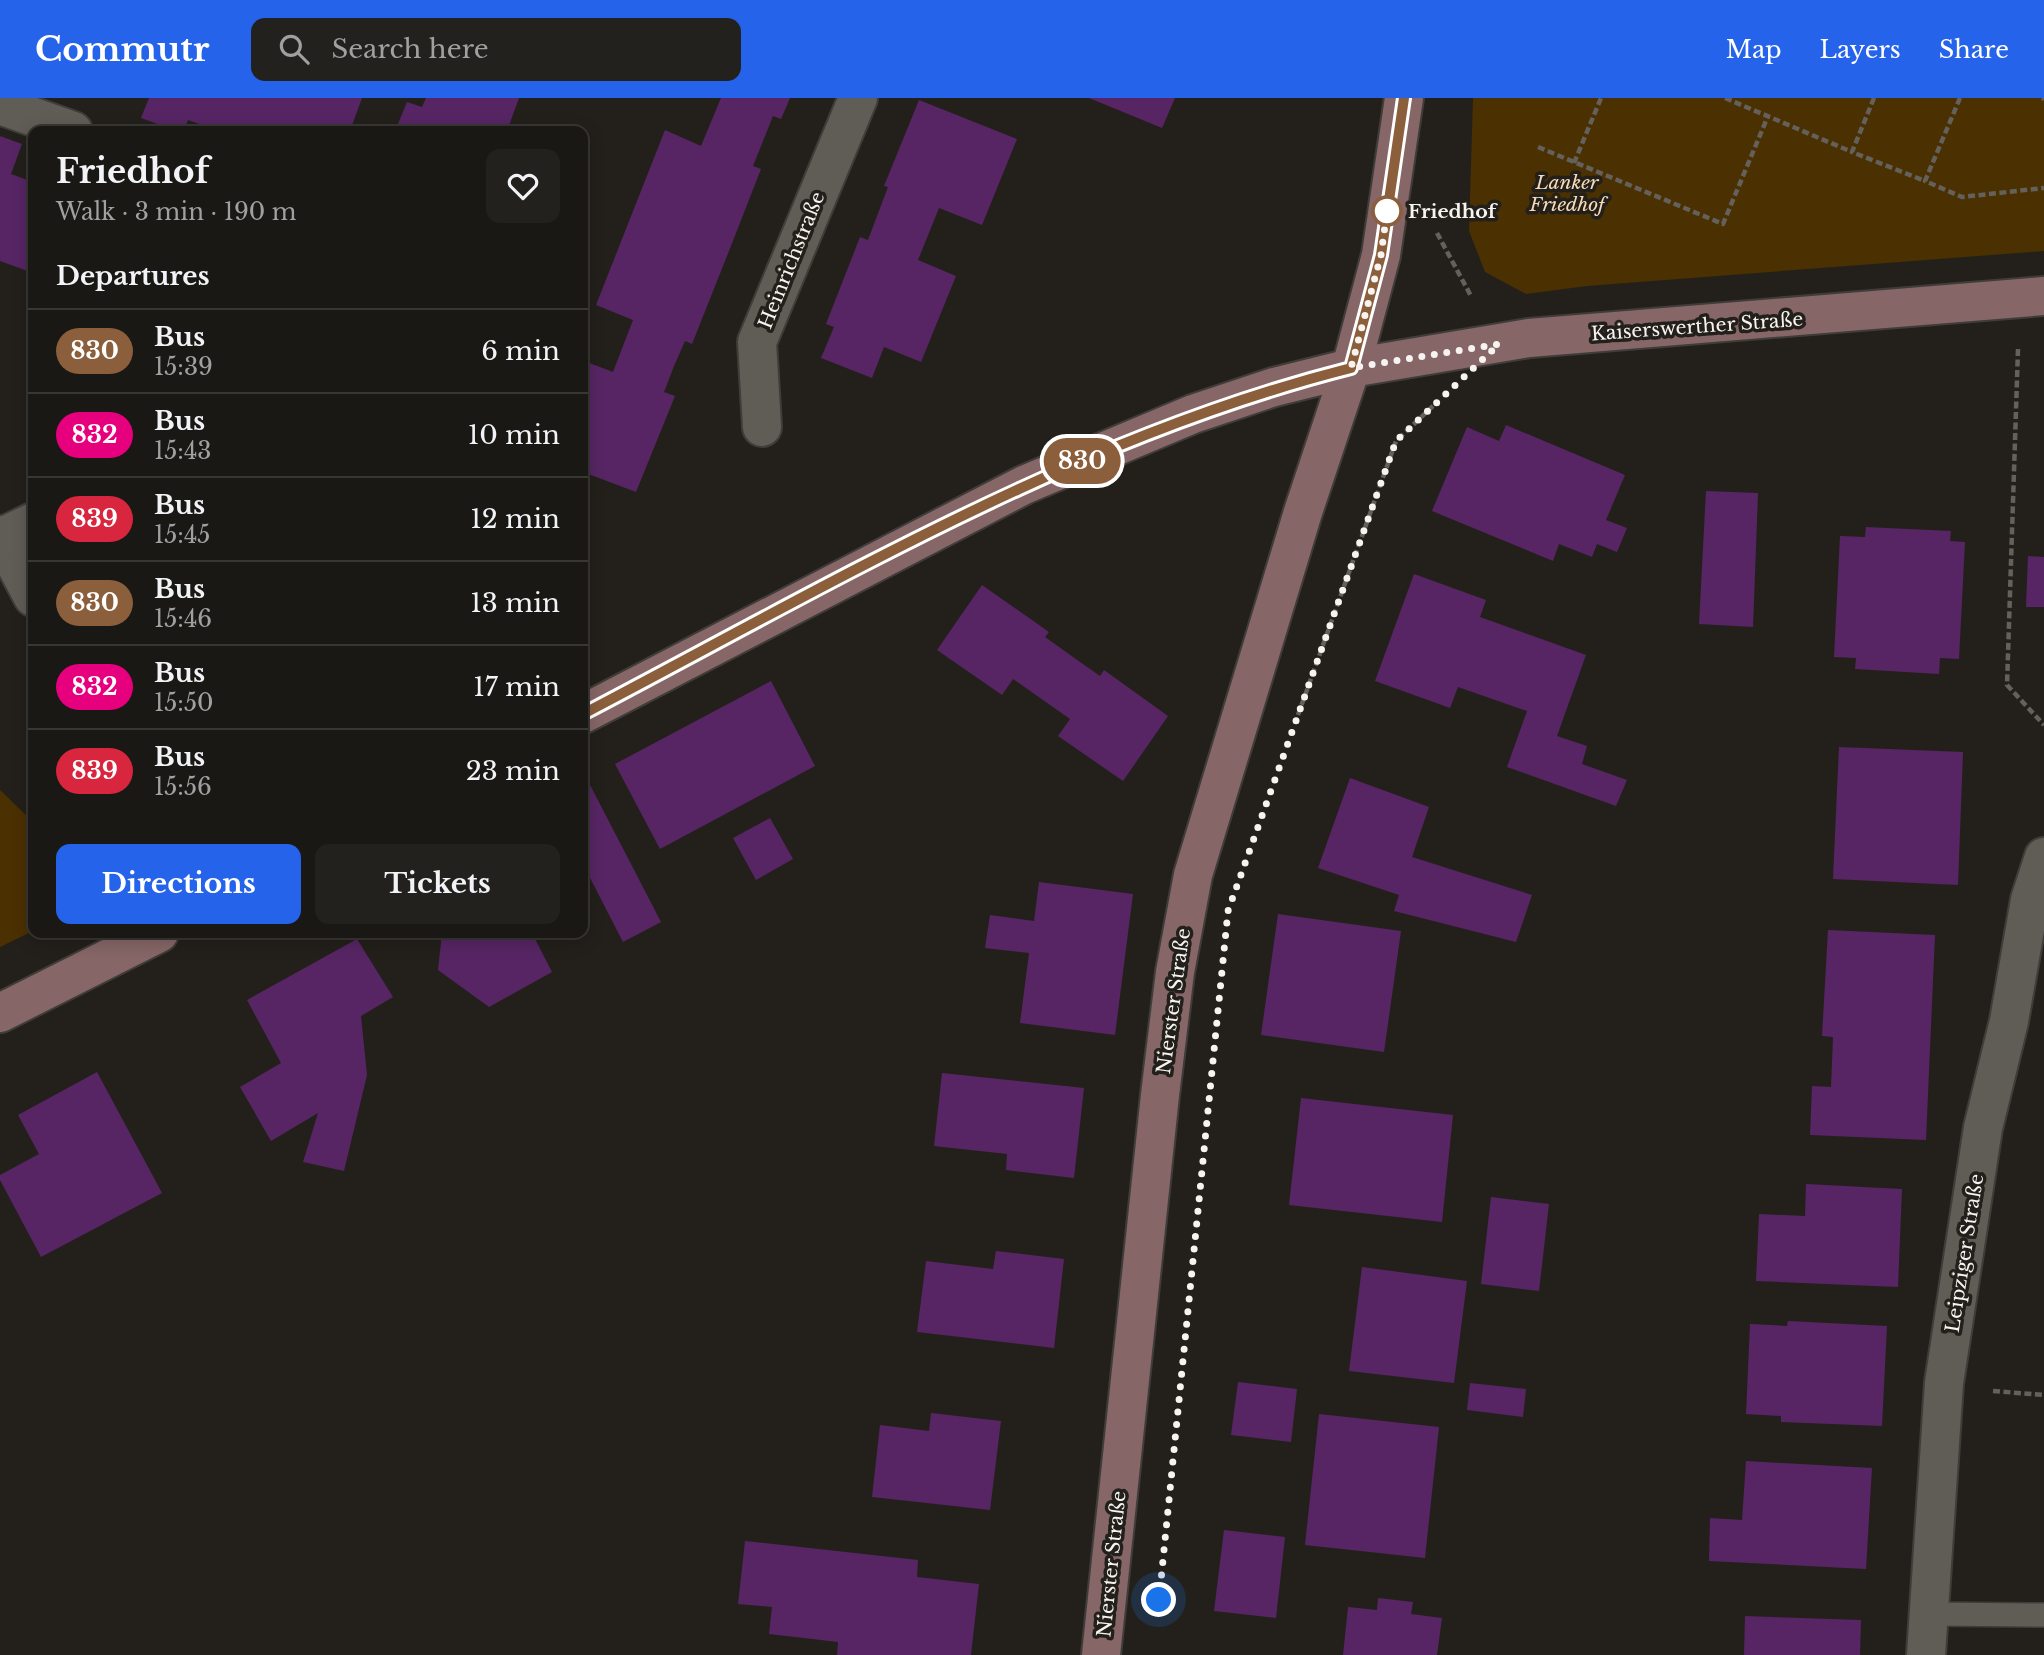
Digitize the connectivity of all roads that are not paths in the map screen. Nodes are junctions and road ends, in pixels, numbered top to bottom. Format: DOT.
graph roads {
  1 [pos="858,98"];
  2 [pos="1404,98"];
  3 [pos="0,105"];
  4 [pos="59,126"];
  5 [pos="2032,298"];
  6 [pos="1351,368"];
  7 [pos="762,427"];
  8 [pos="12,531"];
  9 [pos="28,581"];
  10 [pos="588,711"];
  11 [pos="2044,857"];
  12 [pos="149,938"];
  13 [pos="0,1013"];
  14 [pos="1929,1614"];
  15 [pos="2044,1615"];
  16 [pos="1101,1655"];
  17 [pos="1926,1655"];
  1 -- 7 [label="street, Heinrichstraße"];
  2 -- 6 [label="street, Nierster Straße"];
  3 -- 4 [label="street"];
  5 -- 6 [label="street, Kaiserswerther Straße"];
  6 -- 10 [label="street, Kaiserswerther Straße"];
  6 -- 16 [label="street, Nierster Straße"];
  8 -- 9 [label="street"];
  11 -- 14 [label="street, Leipziger Straße"];
  12 -- 13 [label="street"];
  14 -- 15 [label="lane"];
  14 -- 17 [label="street, Leipziger Straße"];
}
